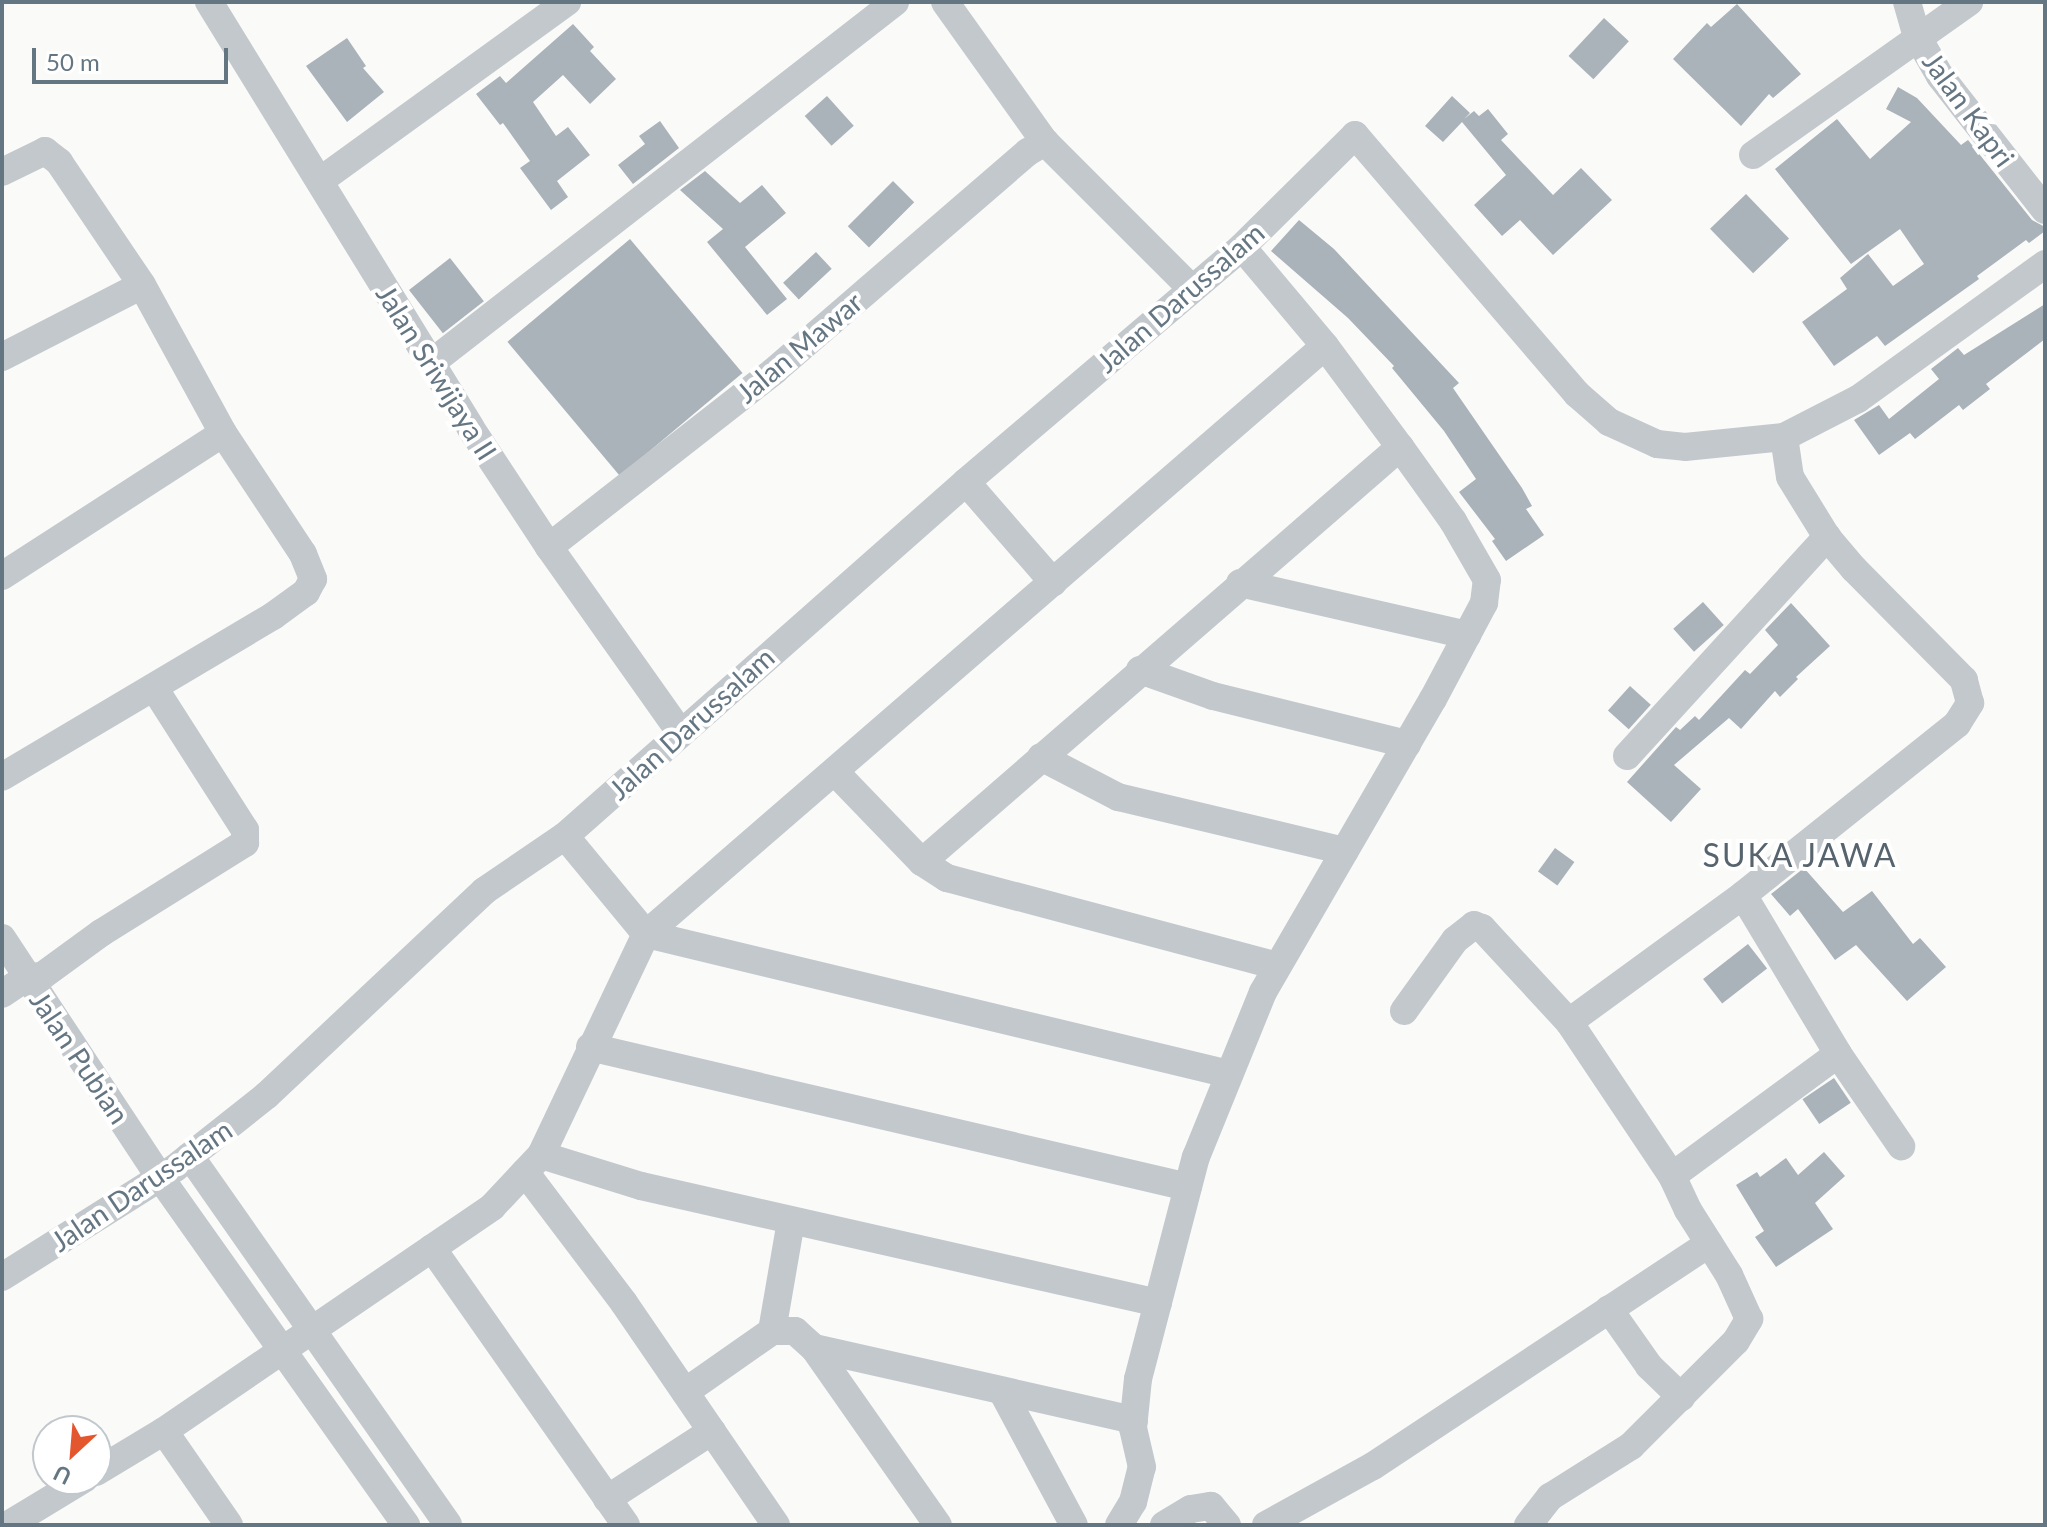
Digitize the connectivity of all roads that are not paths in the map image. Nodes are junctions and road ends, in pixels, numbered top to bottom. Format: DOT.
graph roads {
  1 [pos="209,2"];
  2 [pos="567,2"];
  3 [pos="895,2"];
  4 [pos="945,2"];
  5 [pos="1907,2"];
  6 [pos="1969,2"];
  7 [pos="1917,36"];
  8 [pos="1045,142"];
  9 [pos="1753,155"];
  10 [pos="2,172"];
  11 [pos="321,180"];
  12 [pos="2045,210"];
  13 [pos="1242,247"];
  14 [pos="2045,264"];
  15 [pos="142,285"];
  16 [pos="1191,288"];
  17 [pos="1325,346"];
  18 [pos="2,357"];
  19 [pos="431,363"];
  20 [pos="223,433"];
  21 [pos="1784,437"];
  22 [pos="1400,447"];
  23 [pos="966,482"];
  24 [pos="1827,537"];
  25 [pos="549,547"];
  26 [pos="2,576"];
  27 [pos="1053,582"];
  28 [pos="1240,583"];
  29 [pos="1467,635"];
  30 [pos="1140,670"];
  31 [pos="155,689"];
  32 [pos="680,732"];
  33 [pos="1407,744"];
  34 [pos="1627,756"];
  35 [pos="1041,757"];
  36 [pos="835,772"];
  37 [pos="2,777"];
  38 [pos="565,836"];
  39 [pos="1345,851"];
  40 [pos="922,862"];
  41 [pos="1743,895"];
  42 [pos="646,934"];
  43 [pos="2,938"];
  44 [pos="1277,966"];
  45 [pos="27,977"];
  46 [pos="2,994"];
  47 [pos="1404,1011"];
  48 [pos="1569,1022"];
  49 [pos="590,1047"];
  50 [pos="1838,1054"];
  51 [pos="1229,1074"];
  52 [pos="1901,1146"];
  53 [pos="190,1156"];
  54 [pos="533,1163"];
  55 [pos="159,1176"];
  56 [pos="1672,1176"];
  57 [pos="1188,1187"];
  58 [pos="791,1221"];
  59 [pos="1709,1244"];
  60 [pos="432,1248"];
  61 [pos="5,1269"];
  62 [pos="1158,1303"];
  63 [pos="1609,1309"];
  64 [pos="312,1330"];
  65 [pos="772,1331"];
  66 [pos="814,1348"];
  67 [pos="282,1350"];
  68 [pos="1002,1391"];
  69 [pos="685,1392"];
  70 [pos="1681,1397"];
  71 [pos="1134,1420"];
  72 [pos="164,1431"];
  73 [pos="712,1431"];
  74 [pos="112,1462"];
  75 [pos="58,1495"];
  76 [pos="607,1499"];
  77 [pos="8,1525"];
  78 [pos="229,1525"];
  79 [pos="406,1525"];
  80 [pos="448,1525"];
  81 [pos="626,1525"];
  82 [pos="776,1525"];
  83 [pos="938,1525"];
  84 [pos="1074,1525"];
  85 [pos="1119,1525"];
  86 [pos="1164,1525"];
  87 [pos="1227,1525"];
  88 [pos="1266,1525"];
  89 [pos="1528,1525"];
  1 -- 11 [label="street, Jalan Sriwijaya II"];
  2 -- 11 [label="street"];
  3 -- 19 [label="street"];
  4 -- 8 [label="street"];
  5 -- 7 [label="street, Jalan Kapri"];
  6 -- 7 [label="street"];
  7 -- 9 [label="street"];
  7 -- 12 [label="street, Jalan Kapri"];
  8 -- 16 [label="street"];
  8 -- 25 [label="street, Jalan Mawar"];
  10 -- 15 [label="street"];
  11 -- 19 [label="street, Jalan Sriwijaya II"];
  13 -- 16 [label="street, Jalan Darussalam"];
  13 -- 17 [label="street"];
  13 -- 21 [label="street, Jalan Darussalam"];
  14 -- 21 [label="street"];
  15 -- 18 [label="street"];
  15 -- 20 [label="street"];
  16 -- 23 [label="street, Jalan Darussalam"];
  17 -- 22 [label="street"];
  17 -- 27 [label="street"];
  19 -- 25 [label="street, Jalan Sriwijaya II"];
  20 -- 26 [label="street"];
  20 -- 31 [label="street"];
  21 -- 24 [label="street"];
  22 -- 28 [label="street"];
  22 -- 29 [label="street"];
  23 -- 27 [label="street"];
  23 -- 32 [label="street, Jalan Darussalam"];
  24 -- 34 [label="street"];
  24 -- 41 [label="street"];
  25 -- 32 [label="street, Jalan Sriwijaya II"];
  27 -- 36 [label="street"];
  28 -- 29 [label="street"];
  28 -- 30 [label="street"];
  29 -- 33 [label="street"];
  30 -- 33 [label="street"];
  30 -- 35 [label="street"];
  31 -- 37 [label="street"];
  31 -- 45 [label="street"];
  32 -- 38 [label="street, Jalan Darussalam"];
  33 -- 39 [label="street"];
  35 -- 39 [label="street"];
  35 -- 40 [label="street"];
  36 -- 40 [label="street"];
  36 -- 42 [label="street"];
  38 -- 42 [label="street"];
  38 -- 53 [label="street, Jalan Darussalam"];
  39 -- 44 [label="street"];
  40 -- 44 [label="street"];
  41 -- 48 [label="street"];
  41 -- 50 [label="street"];
  42 -- 49 [label="street"];
  42 -- 51 [label="street"];
  43 -- 45 [label="street, Jalan Pubian"];
  44 -- 51 [label="street"];
  45 -- 46 [label="street"];
  45 -- 55 [label="street, Jalan Pubian"];
  47 -- 48 [label="street"];
  48 -- 56 [label="street"];
  49 -- 54 [label="street"];
  49 -- 57 [label="street"];
  50 -- 52 [label="street"];
  50 -- 56 [label="street"];
  51 -- 57 [label="street"];
  53 -- 55 [label="street, Jalan Darussalam"];
  53 -- 64 [label="street"];
  54 -- 58 [label="street"];
  54 -- 60 [label="street"];
  54 -- 69 [label="street"];
  55 -- 61 [label="street, Jalan Darussalam"];
  55 -- 67 [label="street, Jalan Pubian"];
  56 -- 59 [label="street"];
  57 -- 62 [label="street"];
  58 -- 62 [label="street"];
  58 -- 65 [label="street"];
  59 -- 63 [label="street"];
  59 -- 70 [label="street"];
  60 -- 64 [label="street"];
  60 -- 76 [label="street"];
  62 -- 71 [label="street"];
  63 -- 70 [label="street"];
  63 -- 88 [label="street"];
  64 -- 67 [label="street"];
  64 -- 80 [label="street"];
  65 -- 66 [label="street"];
  65 -- 69 [label="street"];
  66 -- 68 [label="street"];
  66 -- 83 [label="street"];
  67 -- 72 [label="street"];
  67 -- 79 [label="street, Jalan Pubian"];
  68 -- 71 [label="street"];
  68 -- 84 [label="street"];
  69 -- 73 [label="street"];
  70 -- 89 [label="street"];
  71 -- 85 [label="street"];
  72 -- 74 [label="street"];
  72 -- 78 [label="street"];
  73 -- 76 [label="street"];
  73 -- 82 [label="street"];
  75 -- 77 [label="street"];
  76 -- 81 [label="street"];
  86 -- 87 [label="street"];
}
